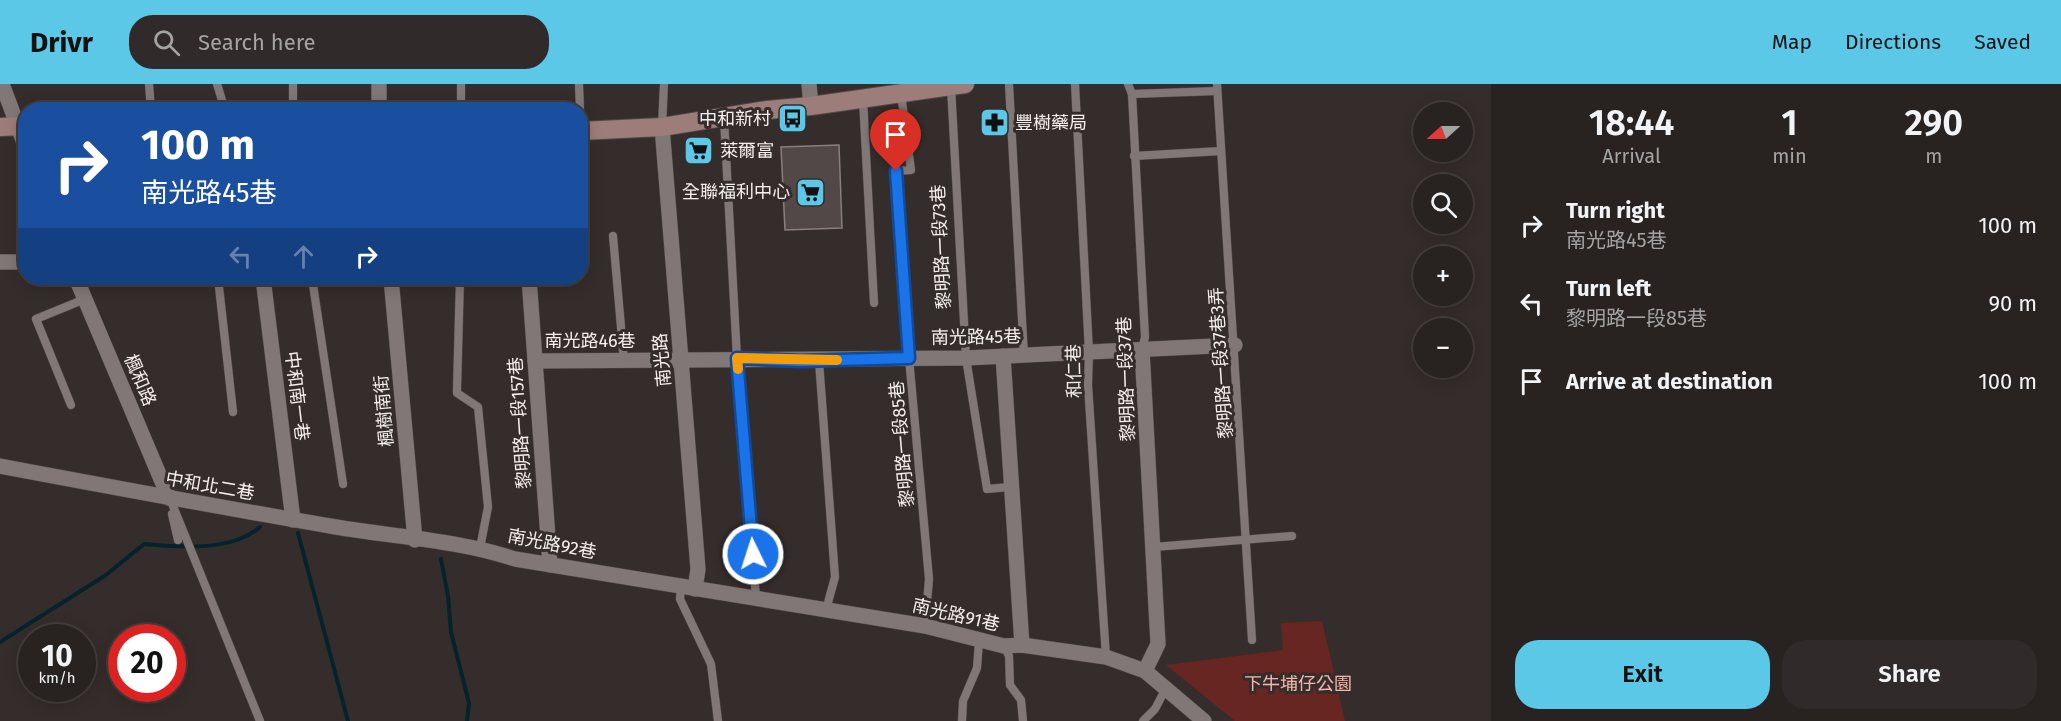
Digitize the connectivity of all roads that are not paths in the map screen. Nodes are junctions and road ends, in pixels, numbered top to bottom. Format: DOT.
graph roads {
  1 [pos="2,84"];
  2 [pos="149,84"];
  3 [pos="217,84"];
  4 [pos="293,84"];
  5 [pos="379,84"];
  6 [pos="461,84"];
  7 [pos="579,84"];
  8 [pos="664,84"];
  9 [pos="809,84"];
  10 [pos="1009,84"];
  11 [pos="1075,84"];
  12 [pos="1128,84"];
  13 [pos="946,86"];
  14 [pos="1217,88"];
  15 [pos="901,94"];
  16 [pos="1132,94"];
  17 [pos="863,99"];
  18 [pos="150,102"];
  19 [pos="223,102"];
  20 [pos="293,102"];
  21 [pos="379,102"];
  22 [pos="461,102"];
  23 [pos="580,102"];
  24 [pos="811,106"];
  25 [pos="724,116"];
  26 [pos="14,127"];
  27 [pos="662,127"];
  28 [pos="588,131"];
  29 [pos="1221,151"];
  30 [pos="1134,156"];
  31 [pos="613,236"];
  32 [pos="0,262"];
  33 [pos="18,262"];
  34 [pos="79,285"];
  35 [pos="219,285"];
  36 [pos="264,285"];
  37 [pos="313,285"];
  38 [pos="393,285"];
  39 [pos="460,285"];
  40 [pos="530,285"];
  41 [pos="85,299"];
  42 [pos="874,303"];
  43 [pos="1235,345"];
  44 [pos="1142,350"];
  45 [pos="1089,352"];
  46 [pos="1003,356"];
  47 [pos="1024,356"];
  48 [pos="737,358"];
  49 [pos="909,358"];
  50 [pos="966,358"];
  51 [pos="682,360"];
  52 [pos="819,360"];
  53 [pos="535,361"];
  54 [pos="624,361"];
  55 [pos="71,405"];
  56 [pos="233,412"];
  57 [pos="0,466"];
  58 [pos="343,484"];
  59 [pos="1010,487"];
  60 [pos="170,500"];
  61 [pos="293,520"];
  62 [pos="1292,536"];
  63 [pos="178,540"];
  64 [pos="415,540"];
  65 [pos="1246,540"];
  66 [pos="1154,547"];
  67 [pos="480,548"];
  68 [pos="550,565"];
  69 [pos="688,588"];
  70 [pos="756,598"];
  71 [pos="826,610"];
  72 [pos="925,626"];
  73 [pos="1252,640"];
  74 [pos="979,641"];
  75 [pos="1022,645"];
  76 [pos="1004,646"];
  77 [pos="1106,657"];
  78 [pos="1145,671"];
  79 [pos="1165,690"];
  80 [pos="260,721"];
  81 [pos="718,721"];
  82 [pos="962,721"];
  83 [pos="1023,721"];
  84 [pos="1143,721"];
  85 [pos="1204,721"];
  1 -- 26 [label="street"];
  2 -- 18 [label="lane"];
  3 -- 19 [label="lane"];
  4 -- 20 [label="lane"];
  5 -- 21 [label="street"];
  6 -- 22 [label="lane"];
  7 -- 23 [label="lane"];
  8 -- 27 [label="lane"];
  9 -- 24 [label="street"];
  10 -- 47 [label="lane"];
  11 -- 45 [label="lane, 和仁巷"];
  12 -- 16 [label="lane, 黎明路一段37巷"];
  13 -- 15 [label="main road"];
  13 -- 50 [label="lane, 黎明路一段73巷"];
  14 -- 16 [label="lane"];
  14 -- 29 [label="lane, 黎明路一段37巷3弄"];
  15 -- 17 [label="main road"];
  15 -- 49 [label="lane, 黎明路一段85巷"];
  16 -- 30 [label="lane, 黎明路一段37巷"];
  17 -- 24 [label="main road"];
  17 -- 42 [label="lane"];
  24 -- 25 [label="main road"];
  25 -- 27 [label="main road"];
  25 -- 48 [label="lane"];
  27 -- 28 [label="main road"];
  27 -- 51 [label="street, 南光路"];
  29 -- 30 [label="lane"];
  29 -- 43 [label="lane, 黎明路一段37巷3弄"];
  30 -- 44 [label="lane, 黎明路一段37巷"];
  31 -- 54 [label="lane"];
  32 -- 33 [label="street"];
  34 -- 41 [label="street, 楓和路"];
  35 -- 56 [label="lane"];
  36 -- 61 [label="street, 中和南一巷"];
  37 -- 58 [label="lane"];
  38 -- 64 [label="street, 楓樹南街"];
  39 -- 67 [label="lane"];
  40 -- 53 [label="street, 黎明路一段157巷"];
  41 -- 55 [label="lane"];
  41 -- 60 [label="street, 楓和路"];
  43 -- 44 [label="street, 南光路45巷"];
  43 -- 65 [label="lane, 黎明路一段37巷3弄"];
  44 -- 45 [label="street, 南光路45巷"];
  44 -- 66 [label="street, 黎明路一段37巷"];
  45 -- 47 [label="street, 南光路45巷"];
  45 -- 77 [label="lane, 和仁巷"];
  46 -- 47 [label="street, 南光路45巷"];
  46 -- 50 [label="street, 南光路45巷"];
  46 -- 59 [label="street"];
  48 -- 51 [label="street, 南光路45巷"];
  48 -- 52 [label="street, 南光路45巷"];
  48 -- 70 [label="lane"];
  49 -- 50 [label="street, 南光路45巷"];
  49 -- 52 [label="street, 南光路45巷"];
  49 -- 72 [label="lane, 黎明路一段85巷"];
  50 -- 59 [label="lane, 黎明路一段73巷"];
  51 -- 54 [label="street, 南光路46巷"];
  51 -- 69 [label="street, 南光路"];
  52 -- 71 [label="lane"];
  53 -- 54 [label="street, 南光路46巷"];
  53 -- 68 [label="street, 黎明路一段157巷"];
  57 -- 60 [label="street, 中和北二巷"];
  59 -- 75 [label="street"];
  60 -- 61 [label="street, 中和北二巷"];
  60 -- 63 [label="lane"];
  60 -- 80 [label="lane"];
  61 -- 64 [label="street, 中和北二巷"];
  62 -- 65 [label="lane"];
  64 -- 67 [label="street, 南光路92巷"];
  65 -- 66 [label="lane"];
  65 -- 73 [label="lane, 黎明路一段37巷3弄"];
  66 -- 78 [label="street, 黎明路一段37巷"];
  67 -- 68 [label="street, 南光路92巷"];
  68 -- 69 [label="street, 南光路92巷"];
  69 -- 70 [label="street, 南光路91巷"];
  69 -- 81 [label="lane"];
  70 -- 71 [label="street, 南光路91巷"];
  71 -- 72 [label="street, 南光路91巷"];
  72 -- 74 [label="street, 南光路91巷"];
  74 -- 76 [label="street, 南光路91巷"];
  74 -- 82 [label="lane"];
  75 -- 76 [label="street, 南光路91巷"];
  75 -- 77 [label="street, 南光路91巷"];
  76 -- 83 [label="lane"];
  77 -- 78 [label="street, 南光路91巷"];
  78 -- 79 [label="street, 南光路91巷"];
  79 -- 84 [label="lane"];
  79 -- 85 [label="street, 南光路91巷"];
}
